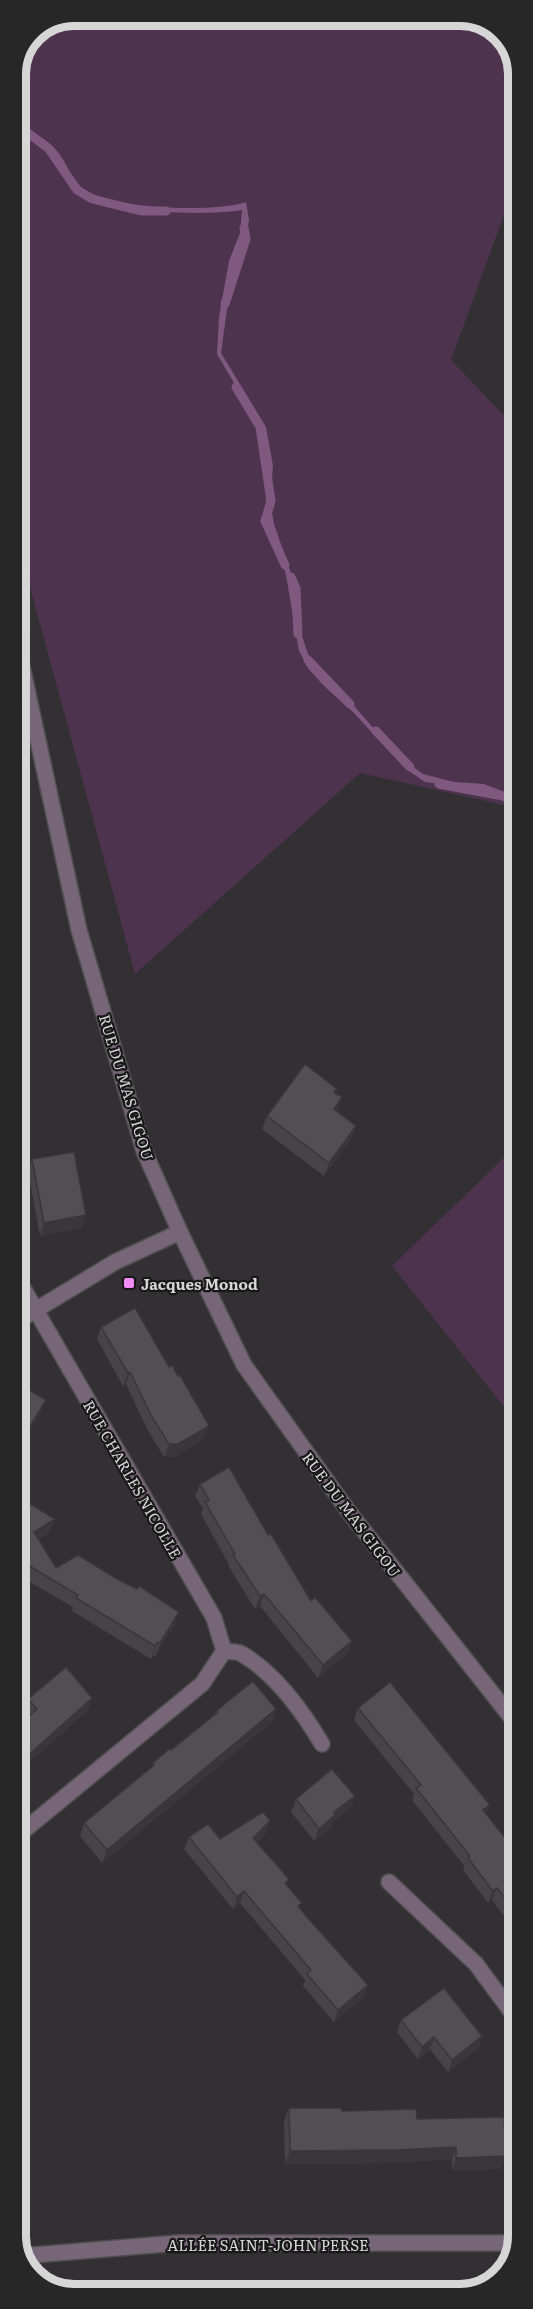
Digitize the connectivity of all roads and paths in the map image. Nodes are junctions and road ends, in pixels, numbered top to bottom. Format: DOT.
graph roads {
  1 [pos="26,685"];
  2 [pos="180,1232"];
  3 [pos="26,1294"];
  4 [pos="35,1311"];
  5 [pos="26,1316"];
  6 [pos="224,1651"];
  7 [pos="508,1713"];
  8 [pos="322,1744"];
  9 [pos="26,1830"];
  10 [pos="389,1882"];
  11 [pos="508,2007"];
  12 [pos="507,2243"];
  13 [pos="30,2255"];
  1 -- 2 [label="street, RUE DU MAS GIGOU"];
  2 -- 4 [label="street"];
  2 -- 7 [label="street, RUE DU MAS GIGOU"];
  3 -- 4 [label="street, RUE CHARLES NICOLLE"];
  4 -- 5 [label="street"];
  4 -- 6 [label="street, RUE CHARLES NICOLLE"];
  6 -- 8 [label="street"];
  6 -- 9 [label="street"];
  10 -- 11 [label="street"];
  12 -- 13 [label="street, ALLÉE SAINT-JOHN PERSE"];
}
